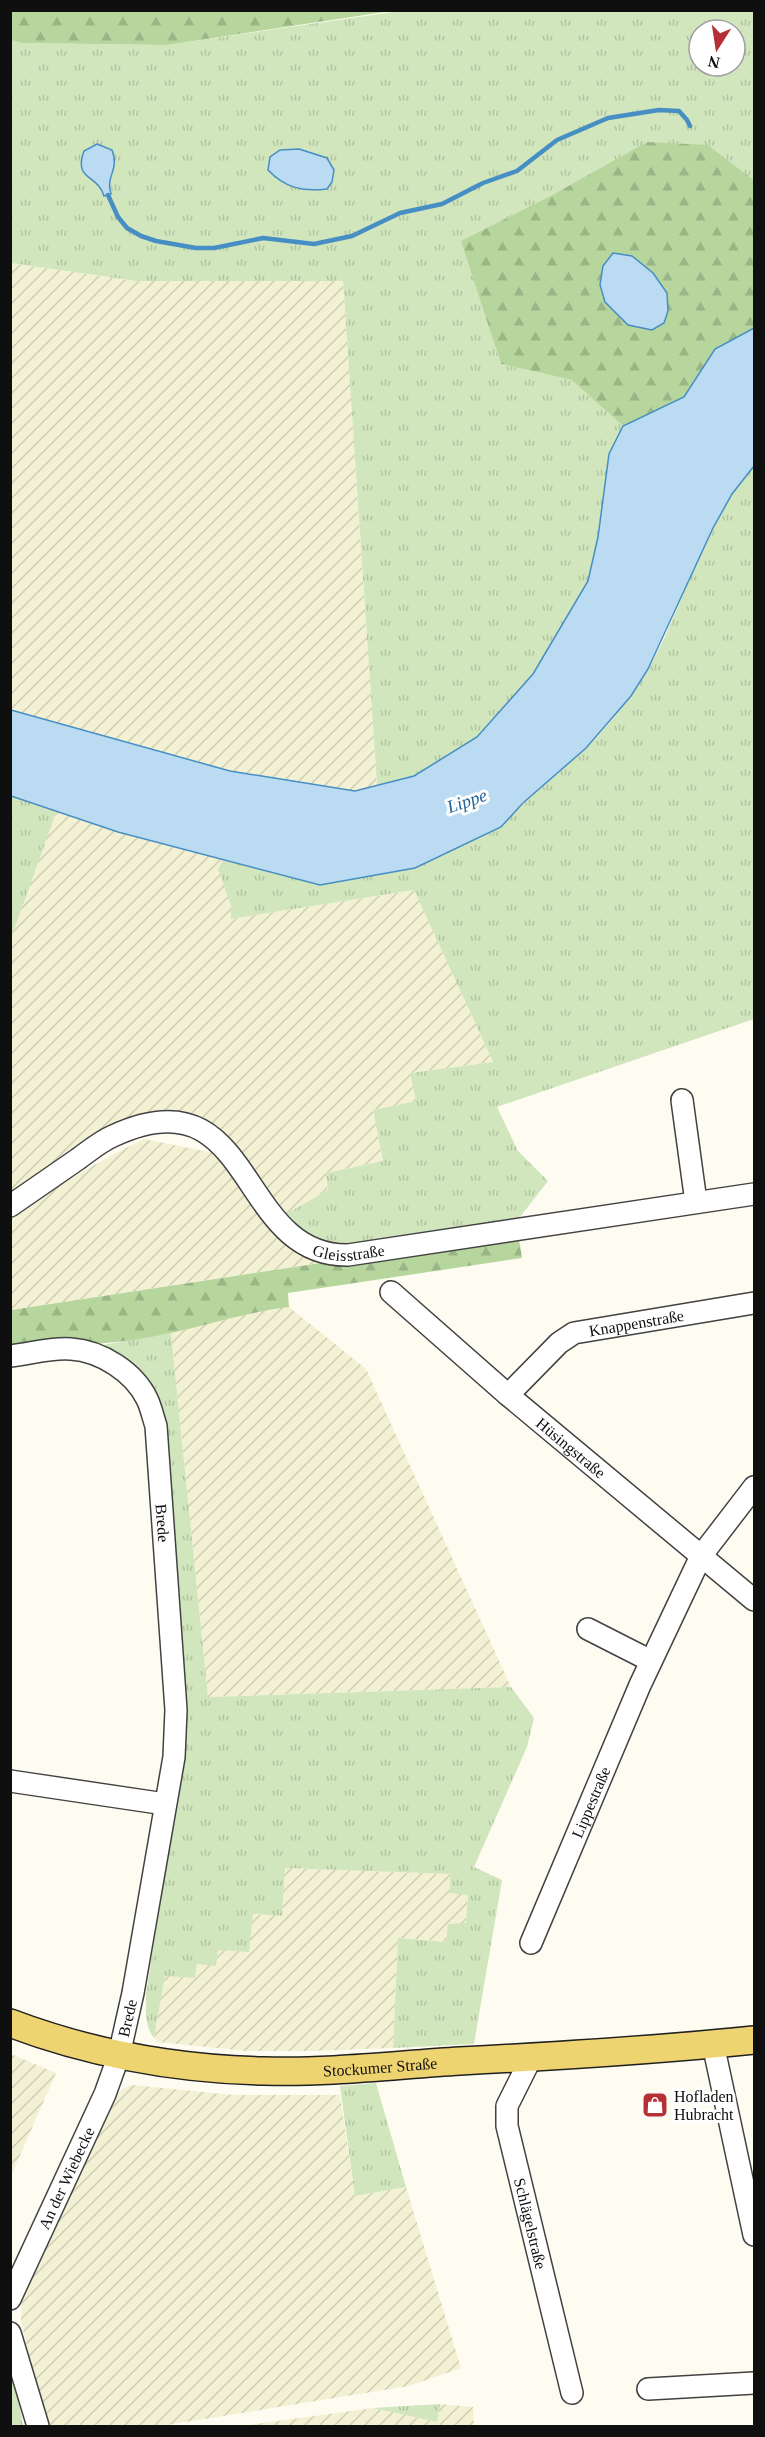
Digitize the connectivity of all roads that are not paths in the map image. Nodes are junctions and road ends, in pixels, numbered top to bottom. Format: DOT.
graph roads {
  1 [pos="682,1100"];
  2 [pos="754,1194"];
  3 [pos="696,1202"];
  4 [pos="10,1206"];
  5 [pos="391,1292"];
  6 [pos="754,1303"];
  7 [pos="10,1356"];
  8 [pos="508,1395"];
  9 [pos="754,1487"];
  10 [pos="701,1557"];
  11 [pos="754,1600"];
  12 [pos="588,1629"];
  13 [pos="651,1661"];
  14 [pos="10,1781"];
  15 [pos="165,1804"];
  16 [pos="531,1943"];
  17 [pos="10,2023"];
  18 [pos="754,2040"];
  19 [pos="713,2044"];
  20 [pos="119,2055"];
  21 [pos="531,2058"];
  22 [pos="754,2235"];
  23 [pos="10,2299"];
  24 [pos="10,2333"];
  25 [pos="754,2383"];
  26 [pos="648,2389"];
  27 [pos="572,2393"];
  28 [pos="38,2427"];
  1 -- 3 [label="street"];
  2 -- 3 [label="street, Gleisstraße"];
  3 -- 4 [label="street, Gleisstraße"];
  5 -- 8 [label="street, Hüsingstraße"];
  6 -- 8 [label="street, Knappenstraße"];
  7 -- 15 [label="street, Brede"];
  8 -- 10 [label="street, Hüsingstraße"];
  9 -- 10 [label="street, Lippestraße"];
  10 -- 11 [label="street, Hüsingstraße"];
  10 -- 13 [label="street, Lippestraße"];
  12 -- 13 [label="street"];
  13 -- 16 [label="street, Lippestraße"];
  14 -- 15 [label="street"];
  15 -- 20 [label="street, Brede"];
  17 -- 20 [label="main road, Stockumer Straße"];
  18 -- 19 [label="main road, Stockumer Straße"];
  19 -- 21 [label="main road, Stockumer Straße"];
  19 -- 22 [label="street"];
  20 -- 21 [label="main road, Stockumer Straße"];
  20 -- 23 [label="street, An der Wiebecke"];
  21 -- 27 [label="street, Schlägelstraße"];
  24 -- 28 [label="street"];
  25 -- 26 [label="street"];
}
